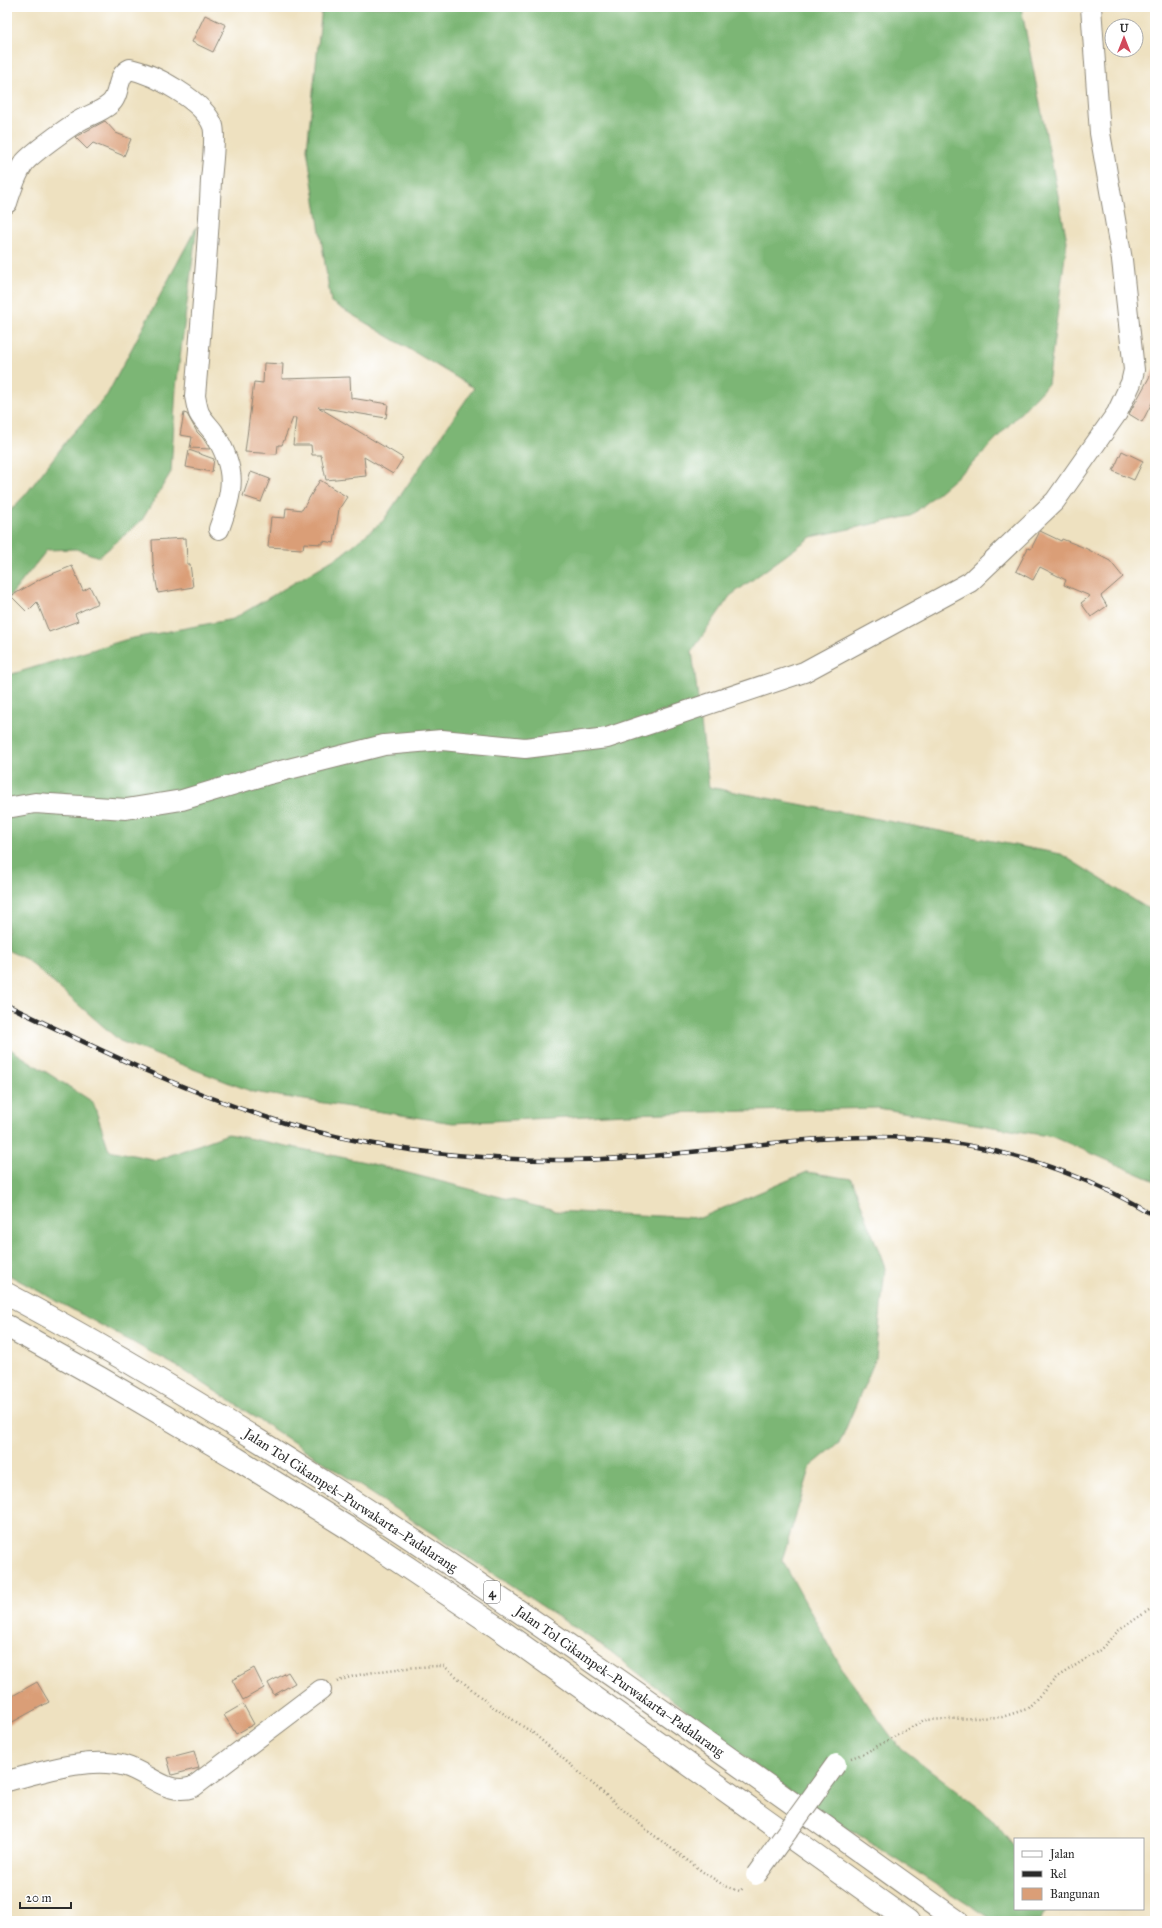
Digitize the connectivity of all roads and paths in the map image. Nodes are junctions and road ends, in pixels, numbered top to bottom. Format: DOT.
graph roads {
  1 [pos="1091,7"];
  2 [pos="7,203"];
  3 [pos="219,529"];
  4 [pos="7,808"];
  5 [pos="7,1294"];
  6 [pos="7,1326"];
  7 [pos="1155,1606"];
  8 [pos="321,1690"];
  9 [pos="836,1764"];
  10 [pos="7,1781"];
  11 [pos="756,1875"];
  12 [pos="908,1921"];
  13 [pos="957,1921"];
  1 -- 4 [label="street"];
  2 -- 3 [label="street"];
  5 -- 13 [label="highway, Jalan Tol Cikampek–Purwakarta–Padalarang / 4"];
  6 -- 12 [label="highway, Jalan Tol Cikampek–Purwakarta–Padalarang / 4"];
  7 -- 9 [label="path"];
  8 -- 10 [label="street"];
  8 -- 11 [label="path"];
  9 -- 11 [label="street, bridge"];
}
